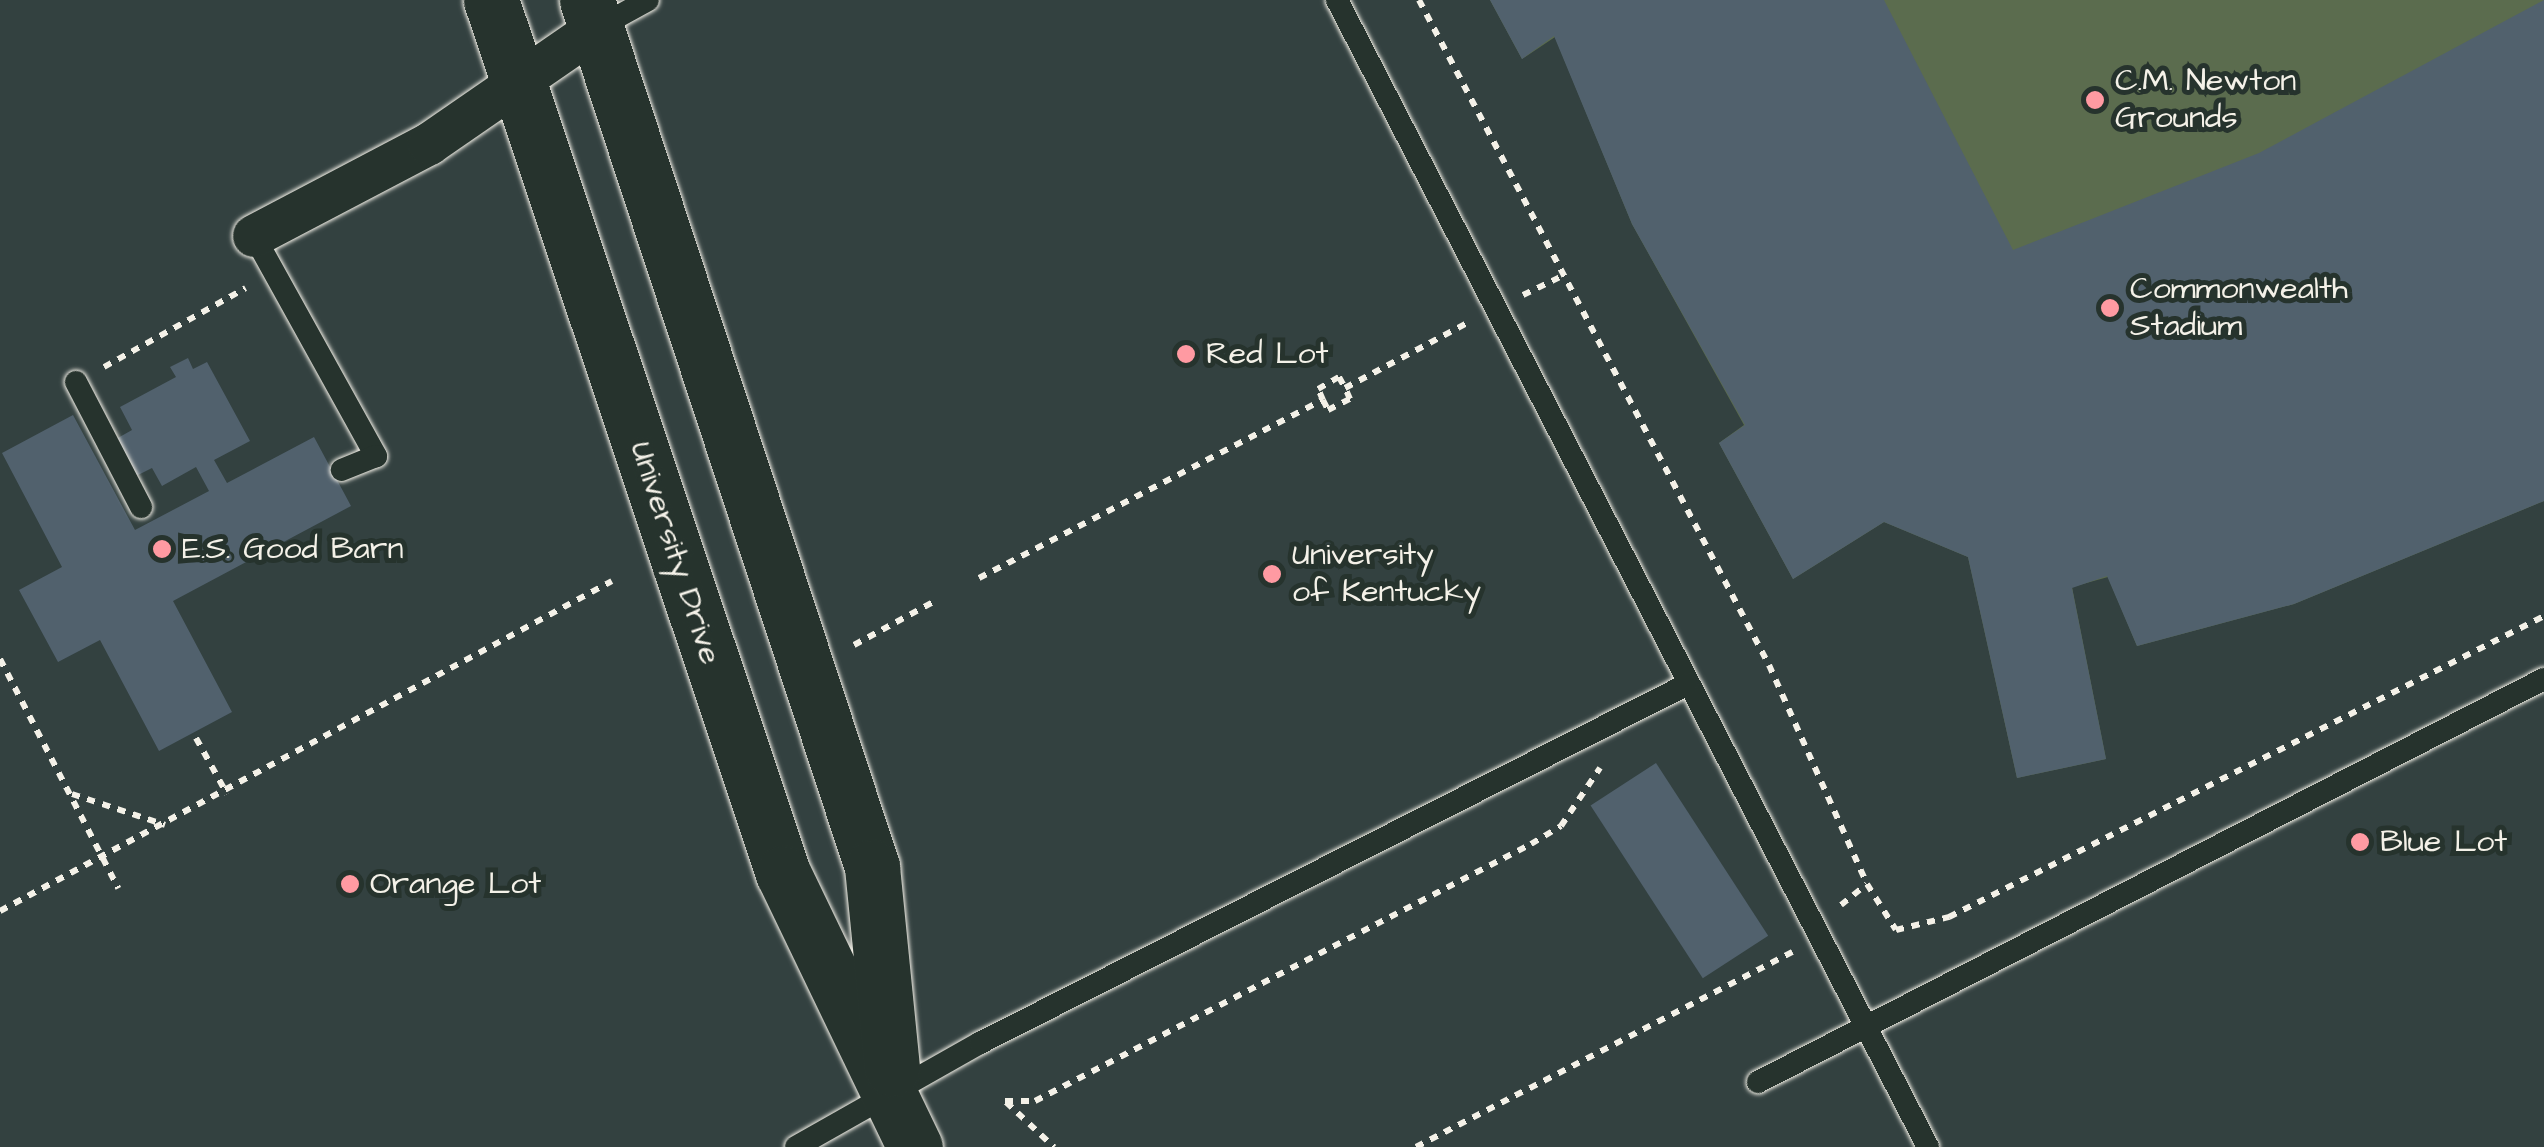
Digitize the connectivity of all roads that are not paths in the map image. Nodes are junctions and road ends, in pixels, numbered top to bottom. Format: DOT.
graph roads {
  1 [pos="492,0"];
  2 [pos="648,0"];
  3 [pos="1338,0"];
  4 [pos="592,14"];
  5 [pos="516,79"];
  6 [pos="264,254"];
  7 [pos="76,382"];
  8 [pos="342,470"];
  9 [pos="140,506"];
  10 [pos="2544,680"];
  11 [pos="1686,685"];
  12 [pos="1866,1028"];
  13 [pos="1758,1082"];
  14 [pos="894,1092"];
  15 [pos="796,1147"];
  16 [pos="914,1147"];
  17 [pos="1928,1147"];
  1 -- 5 [label="street, University Drive"];
  2 -- 4 [label="lane"];
  3 -- 11 [label="lane"];
  4 -- 5 [label="street"];
  4 -- 14 [label="street, University Drive"];
  5 -- 6 [label="street"];
  5 -- 14 [label="street, University Drive"];
  6 -- 8 [label="lane"];
  7 -- 9 [label="lane"];
  10 -- 12 [label="lane"];
  11 -- 12 [label="lane"];
  11 -- 14 [label="lane"];
  12 -- 13 [label="lane"];
  12 -- 17 [label="lane"];
  14 -- 15 [label="lane"];
  14 -- 16 [label="street, University Drive"];
}
